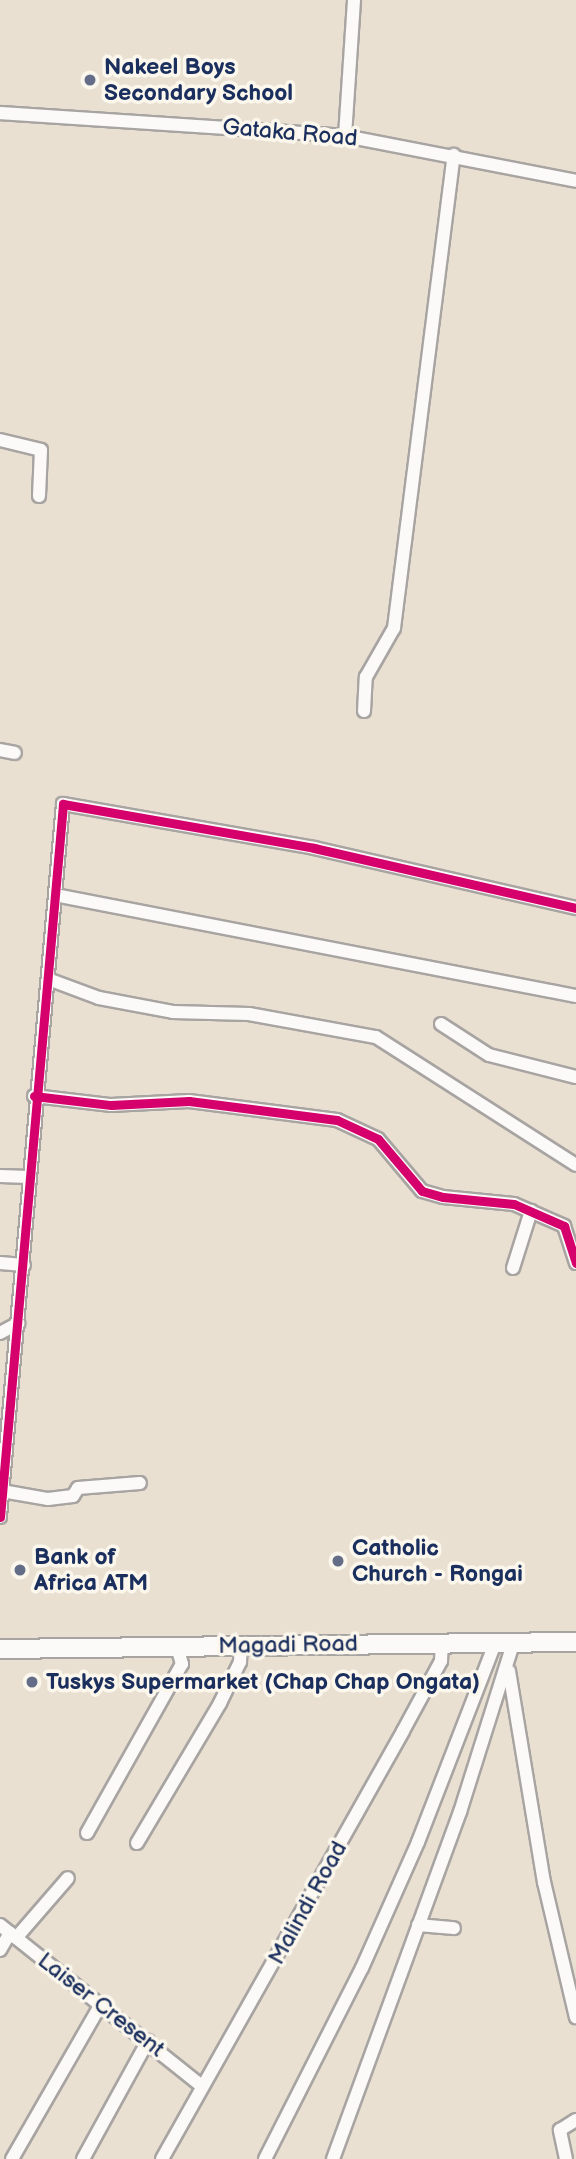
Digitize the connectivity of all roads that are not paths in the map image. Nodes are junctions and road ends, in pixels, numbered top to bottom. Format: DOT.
graph roads {
  1 [pos="354,0"];
  2 [pos="0,113"];
  3 [pos="345,136"];
  4 [pos="454,155"];
  5 [pos="576,181"];
  6 [pos="0,440"];
  7 [pos="39,496"];
  8 [pos="364,711"];
  9 [pos="0,750"];
  10 [pos="15,753"];
  11 [pos="55,895"];
  12 [pos="576,908"];
  13 [pos="48,979"];
  14 [pos="576,996"];
  15 [pos="441,1024"];
  16 [pos="576,1077"];
  17 [pos="34,1096"];
  18 [pos="576,1165"];
  19 [pos="0,1176"];
  20 [pos="29,1177"];
  21 [pos="531,1211"];
  22 [pos="0,1262"];
  23 [pos="576,1263"];
  24 [pos="24,1265"];
  25 [pos="513,1268"];
  26 [pos="19,1323"];
  27 [pos="0,1333"];
  28 [pos="140,1483"];
  29 [pos="2,1492"];
  30 [pos="0,1517"];
  31 [pos="576,1642"];
  32 [pos="442,1643"];
  33 [pos="504,1644"];
  34 [pos="241,1645"];
  35 [pos="177,1646"];
  36 [pos="0,1649"];
  37 [pos="508,1667"];
  38 [pos="87,1833"];
  39 [pos="137,1843"];
  40 [pos="68,1878"];
  41 [pos="418,1925"];
  42 [pos="454,1928"];
  43 [pos="9,1932"];
  44 [pos="0,1950"];
  45 [pos="100,2006"];
  46 [pos="576,2017"];
  47 [pos="148,2041"];
  48 [pos="202,2086"];
  49 [pos="576,2120"];
  50 [pos="12,2159"];
  51 [pos="83,2159"];
  52 [pos="162,2159"];
  53 [pos="265,2159"];
  54 [pos="334,2159"];
  55 [pos="566,2159"];
  1 -- 3 [label="street"];
  2 -- 3 [label="street, Gataka Road"];
  3 -- 4 [label="street, Gataka Road"];
  4 -- 5 [label="street, Gataka Road"];
  4 -- 8 [label="street"];
  6 -- 7 [label="street"];
  9 -- 10 [label="street"];
  11 -- 12 [label="street"];
  11 -- 13 [label="street"];
  11 -- 14 [label="street"];
  13 -- 17 [label="street"];
  13 -- 18 [label="street"];
  15 -- 16 [label="street"];
  17 -- 20 [label="street"];
  17 -- 21 [label="street"];
  19 -- 20 [label="street"];
  20 -- 24 [label="street"];
  21 -- 23 [label="street"];
  21 -- 25 [label="street"];
  22 -- 24 [label="street"];
  24 -- 26 [label="street"];
  26 -- 27 [label="street"];
  26 -- 29 [label="street"];
  28 -- 29 [label="street"];
  29 -- 30 [label="street"];
  31 -- 33 [label="highway, Magadi Road"];
  32 -- 33 [label="highway, Magadi Road"];
  32 -- 34 [label="highway, Magadi Road"];
  32 -- 48 [label="street, Malindi Road"];
  33 -- 37 [label="street"];
  33 -- 53 [label="street"];
  34 -- 35 [label="highway, Magadi Road"];
  34 -- 39 [label="street"];
  35 -- 36 [label="highway, Magadi Road"];
  35 -- 38 [label="street"];
  37 -- 41 [label="street"];
  37 -- 46 [label="street"];
  40 -- 43 [label="street"];
  41 -- 42 [label="street"];
  41 -- 54 [label="street"];
  43 -- 44 [label="street"];
  43 -- 45 [label="street, Laiser Cresent"];
  45 -- 47 [label="street, Laiser Cresent"];
  45 -- 50 [label="street"];
  47 -- 48 [label="street, Laiser Cresent"];
  47 -- 51 [label="street"];
  48 -- 52 [label="street, Malindi Road"];
  49 -- 55 [label="street"];
}
